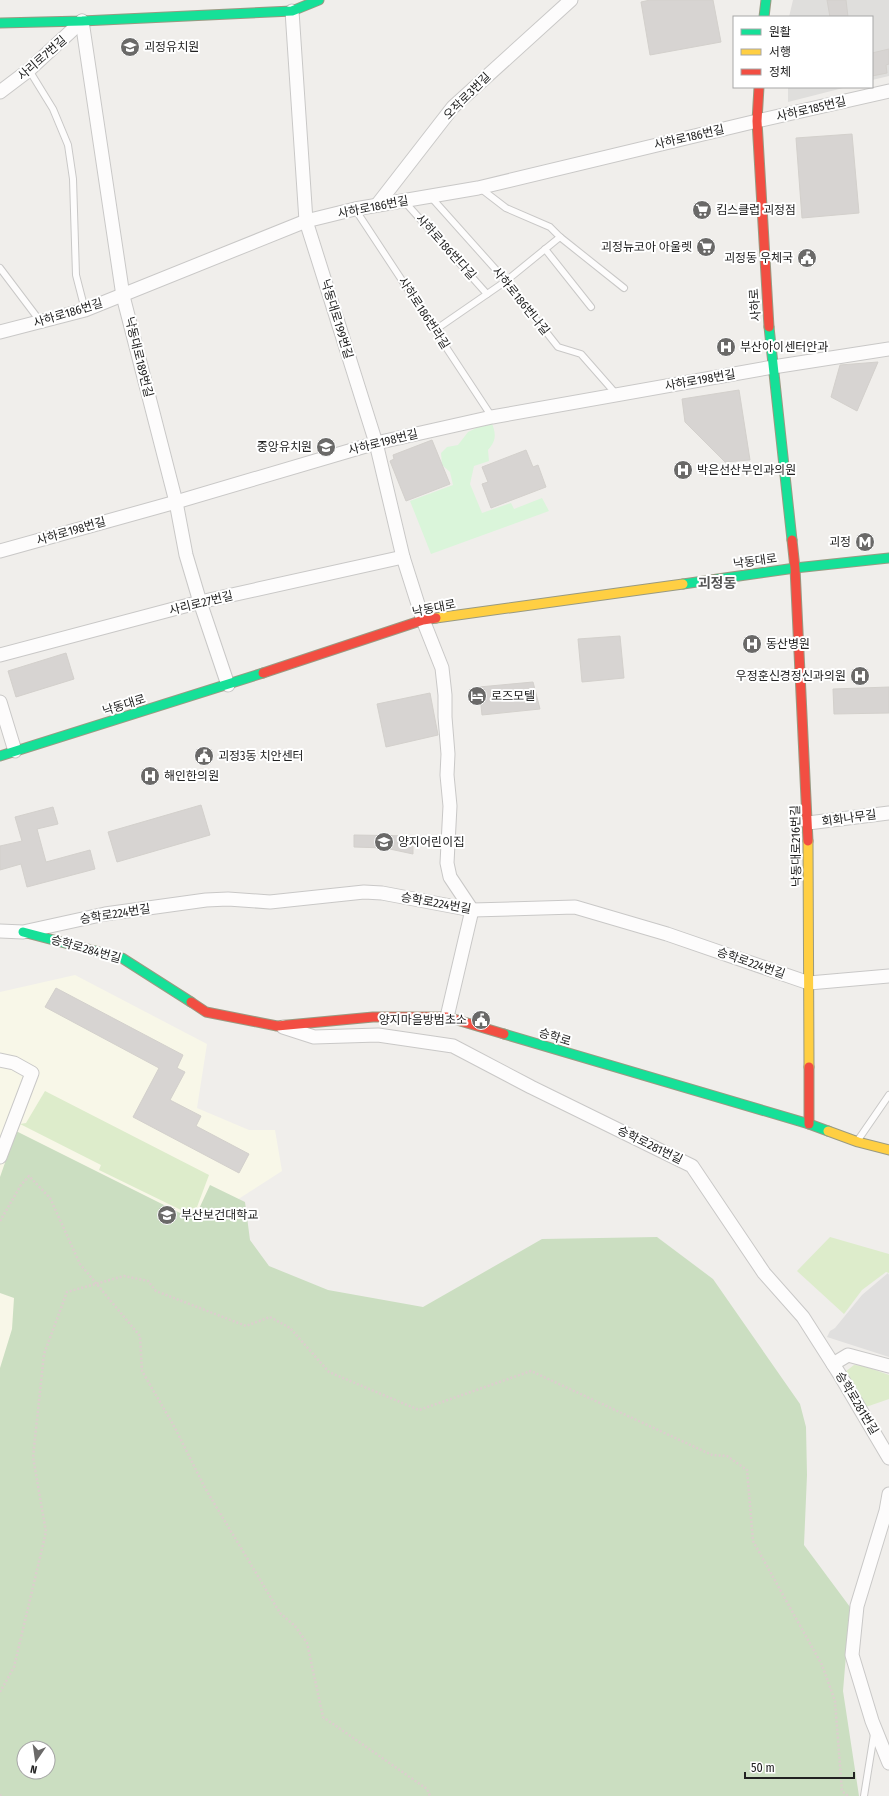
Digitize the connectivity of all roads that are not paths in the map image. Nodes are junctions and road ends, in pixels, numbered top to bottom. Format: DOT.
graph roads {
  1 [pos="319,0"];
  2 [pos="571,0"];
  3 [pos="766,0"];
  4 [pos="292,11"];
  5 [pos="764,16"];
  6 [pos="82,21"];
  7 [pos="0,23"];
  8 [pos="29,70"];
  9 [pos="759,88"];
  10 [pos="889,91"];
  11 [pos="0,92"];
  12 [pos="757,121"];
  13 [pos="478,188"];
  14 [pos="430,196"];
  15 [pos="404,201"];
  16 [pos="377,205"];
  17 [pos="355,209"];
  18 [pos="306,221"];
  19 [pos="560,237"];
  20 [pos="545,249"];
  21 [pos="0,268"];
  22 [pos="506,281"];
  23 [pos="624,288"];
  24 [pos="487,294"];
  25 [pos="124,296"];
  26 [pos="592,307"];
  27 [pos="85,310"];
  28 [pos="41,322"];
  29 [pos="435,330"];
  30 [pos="0,332"];
  31 [pos="889,349"];
  32 [pos="773,367"];
  33 [pos="618,396"];
  34 [pos="492,417"];
  35 [pos="376,443"];
  36 [pos="176,502"];
  37 [pos="0,551"];
  38 [pos="403,557"];
  39 [pos="889,558"];
  40 [pos="795,568"];
  41 [pos="200,602"];
  42 [pos="423,620"];
  43 [pos="0,656"];
  44 [pos="228,685"];
  45 [pos="0,702"];
  46 [pos="15,751"];
  47 [pos="0,756"];
  48 [pos="889,813"];
  49 [pos="808,823"];
  50 [pos="472,910"];
  51 [pos="0,931"];
  52 [pos="23,932"];
  53 [pos="889,976"];
  54 [pos="809,983"];
  55 [pos="206,1012"];
  56 [pos="447,1017"];
  57 [pos="277,1026"];
  58 [pos="0,1060"];
  59 [pos="889,1095"];
  60 [pos="809,1124"];
  61 [pos="858,1142"];
  62 [pos="889,1150"];
  63 [pos="0,1157"];
  64 [pos="833,1364"];
  65 [pos="889,1366"];
  66 [pos="889,1458"];
  67 [pos="889,1494"];
  68 [pos="886,1521"];
  69 [pos="875,1729"];
  70 [pos="889,1763"];
  71 [pos="864,1796"];
  1 -- 4 [label="street"];
  2 -- 16 [label="street, 오작로3번길"];
  3 -- 5 [label="street"];
  4 -- 6 [label="street"];
  4 -- 18 [label="street, 낙동대로199번길"];
  6 -- 7 [label="street"];
  6 -- 8 [label="street, 사리로7번길"];
  6 -- 25 [label="street, 낙동대로189번길"];
  8 -- 11 [label="street, 사리로7번길"];
  8 -- 27 [label="lane"];
  9 -- 12 [label="street, 사하로"];
  10 -- 12 [label="street, 사하로185번길"];
  12 -- 13 [label="street, 사하로186번길"];
  12 -- 32 [label="street, 사하로"];
  13 -- 14 [label="street, 사하로186번길"];
  13 -- 19 [label="lane"];
  14 -- 15 [label="street, 사하로186번길"];
  14 -- 22 [label="lane, 사하로186번나길"];
  15 -- 16 [label="street, 사하로186번길"];
  15 -- 24 [label="lane, 사하로186번다길"];
  16 -- 17 [label="street, 사하로186번길"];
  17 -- 18 [label="street, 사하로186번길"];
  17 -- 29 [label="lane, 사하로186번라길"];
  18 -- 25 [label="street, 사하로186번길"];
  18 -- 35 [label="street, 낙동대로199번길"];
  19 -- 20 [label="lane"];
  19 -- 23 [label="lane"];
  20 -- 22 [label="lane"];
  20 -- 26 [label="lane"];
  21 -- 28 [label="lane"];
  22 -- 24 [label="lane"];
  22 -- 33 [label="lane, 사하로186번나길"];
  24 -- 29 [label="lane"];
  25 -- 27 [label="street, 사하로186번길"];
  25 -- 36 [label="street, 낙동대로189번길"];
  27 -- 28 [label="street, 사하로186번길"];
  28 -- 30 [label="street, 사하로186번길"];
  29 -- 34 [label="lane, 사하로186번라길"];
  31 -- 32 [label="street, 사하로198번길"];
  32 -- 33 [label="street, 사하로198번길"];
  32 -- 40 [label="street, 사하로"];
  33 -- 34 [label="street, 사하로198번길"];
  34 -- 35 [label="street, 사하로198번길"];
  35 -- 36 [label="street, 사하로198번길"];
  35 -- 38 [label="street, 낙동대로199번길"];
  36 -- 37 [label="street, 사하로198번길"];
  36 -- 41 [label="street, 낙동대로189번길"];
  38 -- 41 [label="street, 사리로27번길"];
  38 -- 42 [label="street, 낙동대로199번길"];
  39 -- 40 [label="street, 낙동대로"];
  40 -- 42 [label="street, 낙동대로"];
  40 -- 49 [label="street, 낙동대로216번길"];
  41 -- 43 [label="street, 사리로27번길"];
  41 -- 44 [label="street, 낙동대로189번길"];
  42 -- 44 [label="street, 낙동대로"];
  42 -- 50 [label="street, 낙동대로199번길"];
  44 -- 46 [label="street, 낙동대로"];
  45 -- 46 [label="street"];
  46 -- 47 [label="street, 낙동대로"];
  48 -- 49 [label="street, 회화나무길"];
  49 -- 54 [label="street, 낙동대로216번길"];
  50 -- 52 [label="street, 승학로224번길"];
  50 -- 54 [label="street, 승학로224번길"];
  50 -- 56 [label="street"];
  51 -- 52 [label="street, 승학로284번길"];
  52 -- 55 [label="street, 승학로284번길"];
  53 -- 54 [label="street, 승학로224번길"];
  54 -- 60 [label="street, 낙동대로216번길"];
  55 -- 57 [label="street, 승학로"];
  56 -- 57 [label="street, 승학로"];
  56 -- 60 [label="street, 승학로"];
  57 -- 64 [label="street, 승학로281번길"];
  58 -- 63 [label="street"];
  59 -- 61 [label="lane"];
  60 -- 61 [label="street, 승학로"];
  61 -- 62 [label="street, 승학로"];
  64 -- 65 [label="street"];
  64 -- 66 [label="street, 승학로281번길"];
  67 -- 68 [label="street"];
  68 -- 69 [label="street"];
  69 -- 70 [label="street"];
  69 -- 71 [label="lane"];
}
